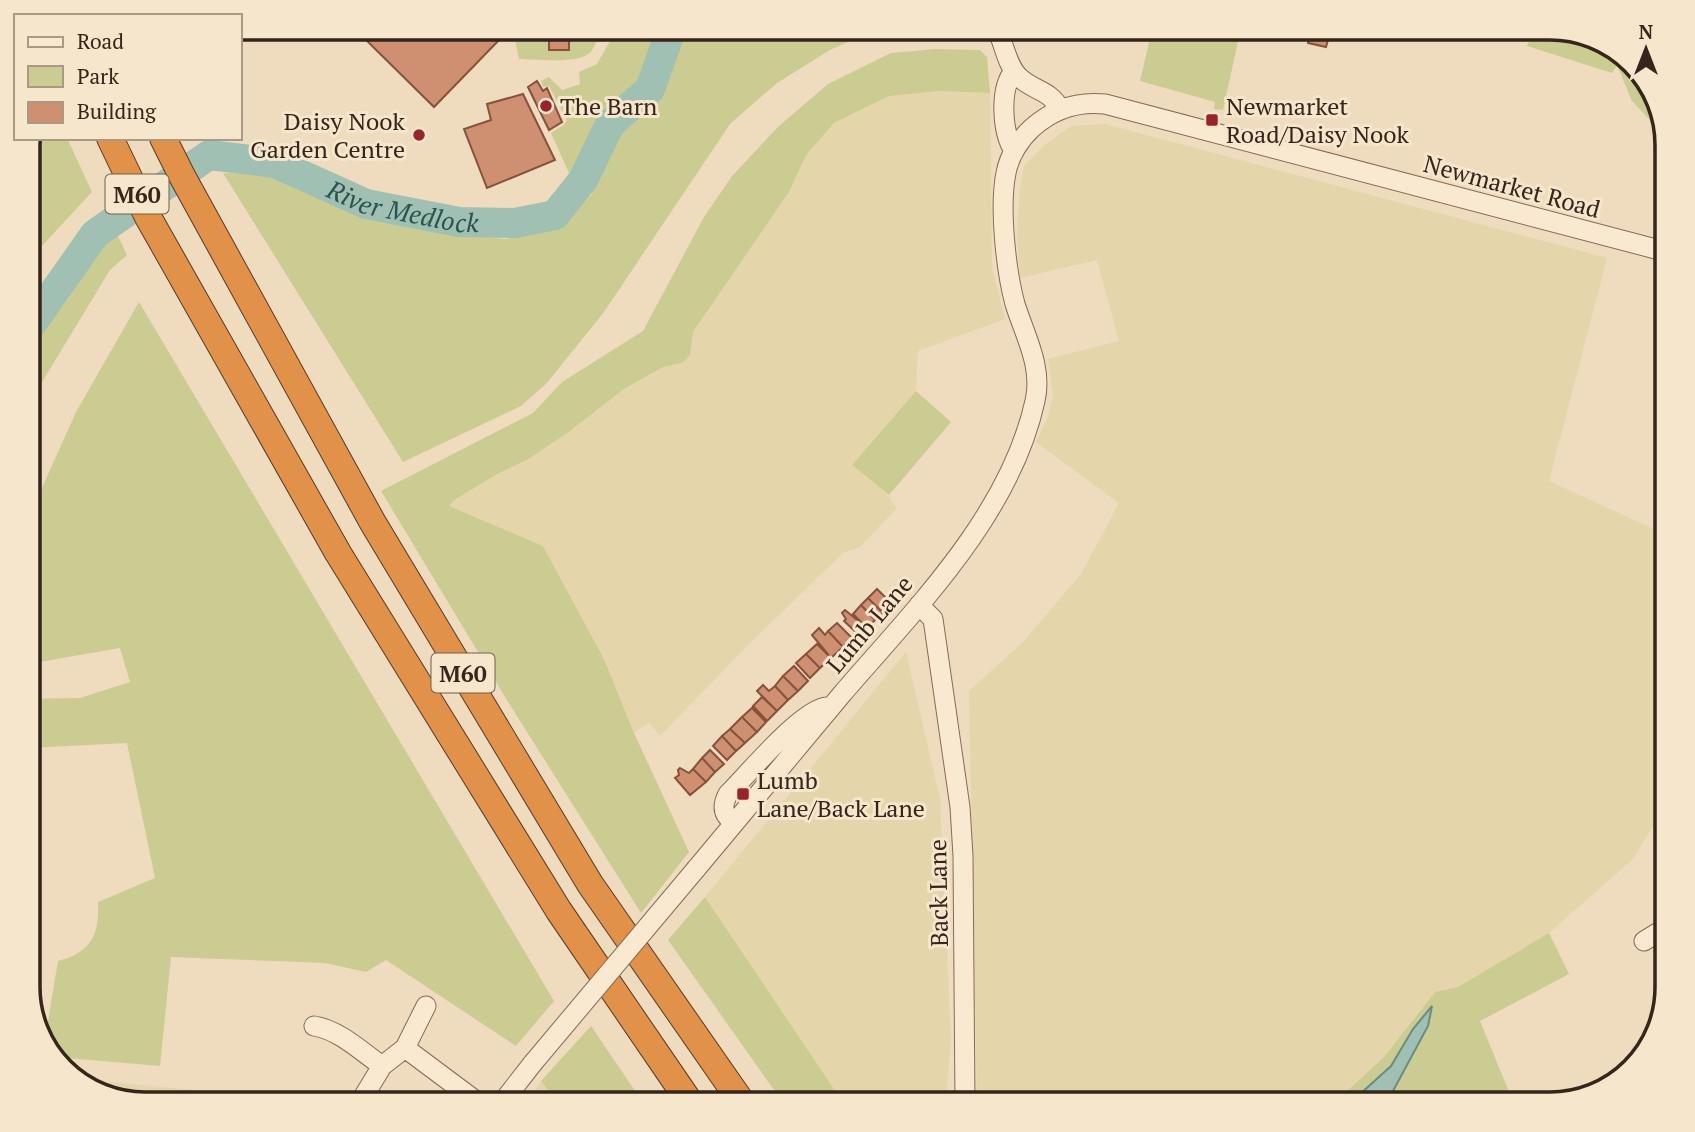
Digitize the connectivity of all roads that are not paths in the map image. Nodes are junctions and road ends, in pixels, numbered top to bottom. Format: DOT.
graph roads {
  1 [pos="1002,40"];
  2 [pos="1014,71"];
  3 [pos="1060,108"];
  4 [pos="111,140"];
  5 [pos="164,140"];
  6 [pos="1014,151"];
  7 [pos="1655,249"];
  8 [pos="919,605"];
  9 [pos="1655,934"];
  10 [pos="1644,941"];
  11 [pos="426,1006"];
  12 [pos="314,1026"];
  13 [pos="405,1048"];
  14 [pos="382,1066"];
  15 [pos="366,1092"];
  16 [pos="463,1092"];
  17 [pos="510,1092"];
  18 [pos="683,1092"];
  19 [pos="735,1092"];
  20 [pos="965,1092"];
  1 -- 2 [label="street"];
  2 -- 3 [label="street"];
  2 -- 6 [label="street"];
  3 -- 6 [label="street, Lumb Lane"];
  3 -- 7 [label="street, Newmarket Road"];
  4 -- 18 [label="highway, M60"];
  5 -- 19 [label="highway, M60"];
  6 -- 8 [label="street, Lumb Lane"];
  8 -- 17 [label="street, Lumb Lane, bridge"];
  8 -- 20 [label="street, Back Lane"];
  9 -- 10 [label="street"];
  11 -- 13 [label="street"];
  12 -- 14 [label="street"];
  13 -- 14 [label="street"];
  13 -- 16 [label="street"];
  14 -- 15 [label="street"];
}
